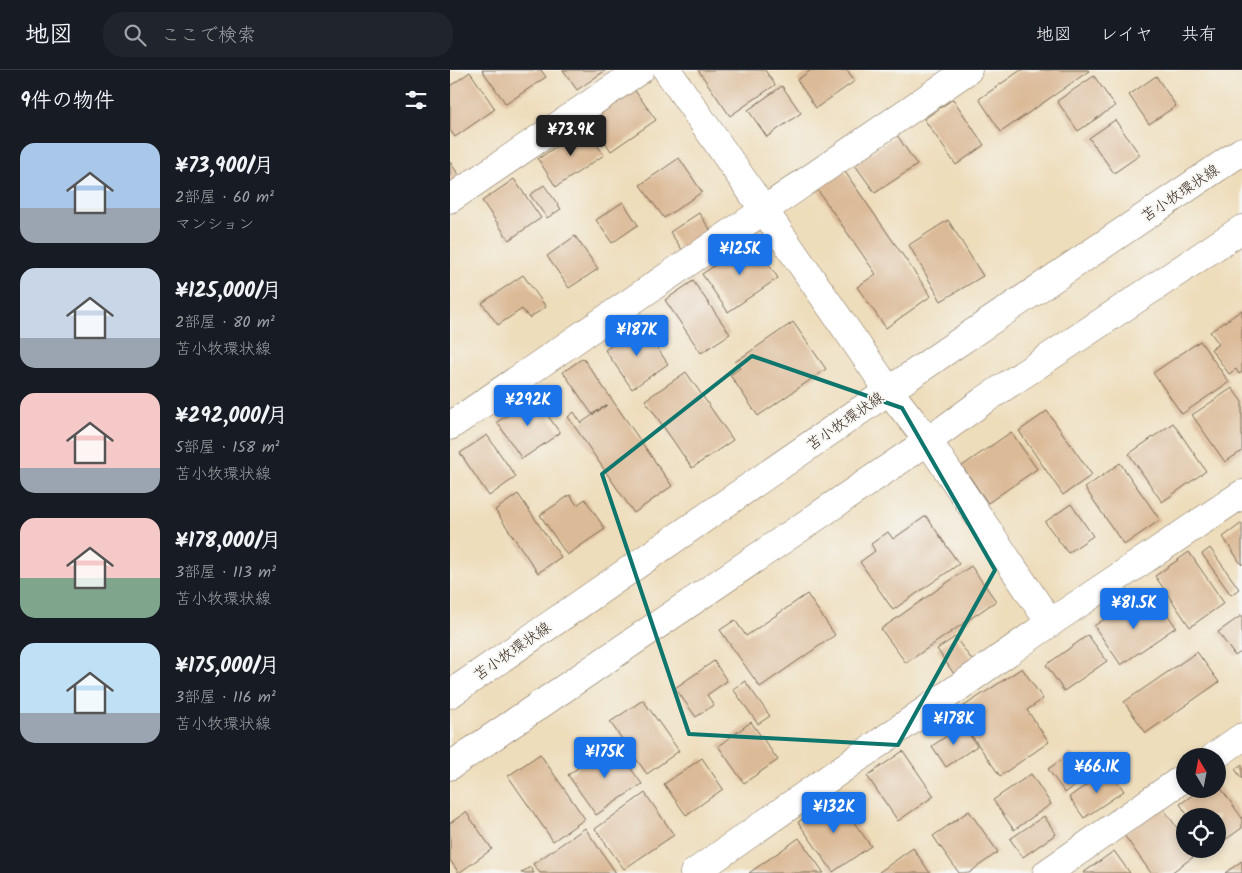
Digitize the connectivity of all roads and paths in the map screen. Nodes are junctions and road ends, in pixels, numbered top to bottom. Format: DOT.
graph roads {
  1 [pos="640,70"];
  2 [pos="667,70"];
  3 [pos="968,70"];
  4 [pos="1242,151"];
  5 [pos="450,199"];
  6 [pos="762,209"];
  7 [pos="1242,229"];
  8 [pos="889,391"];
  9 [pos="450,426"];
  10 [pos="928,441"];
  11 [pos="1242,494"];
  12 [pos="1050,623"];
  13 [pos="450,694"];
  14 [pos="1242,737"];
  15 [pos="1226,748"];
  16 [pos="450,766"];
  17 [pos="1176,783"];
  18 [pos="694,873"];
  19 [pos="1047,873"];
  1 -- 5 [label="street"];
  2 -- 6 [label="street"];
  3 -- 6 [label="street"];
  4 -- 8 [label="street, 苫小牧環状線"];
  6 -- 8 [label="street"];
  6 -- 9 [label="street"];
  7 -- 10 [label="street"];
  8 -- 10 [label="street"];
  8 -- 13 [label="street, 苫小牧環状線"];
  10 -- 12 [label="street"];
  10 -- 16 [label="street"];
  11 -- 12 [label="street"];
  12 -- 18 [label="street"];
  14 -- 15 [label="street"];
  17 -- 19 [label="street"];
}
